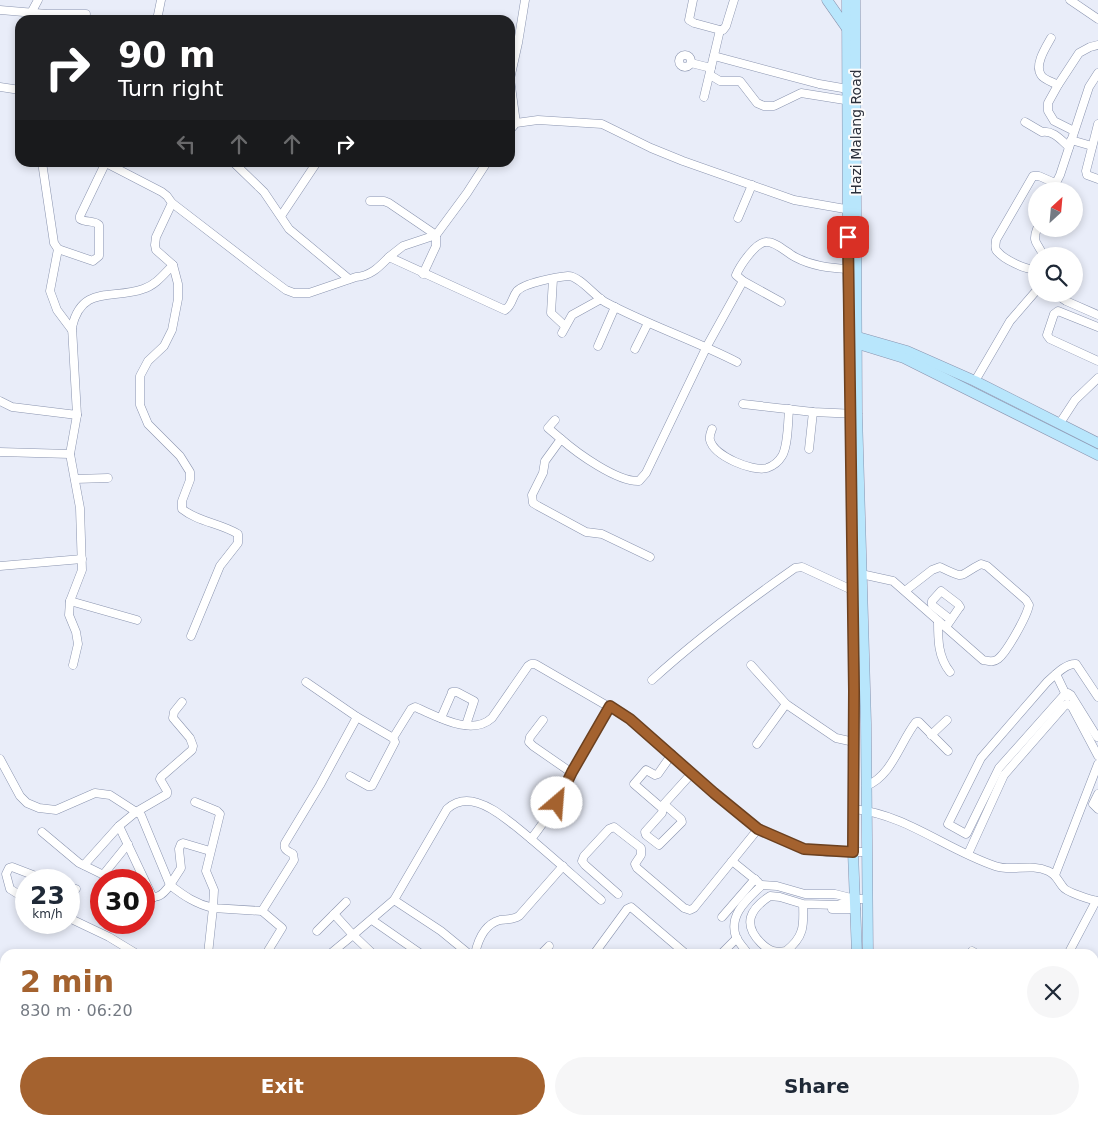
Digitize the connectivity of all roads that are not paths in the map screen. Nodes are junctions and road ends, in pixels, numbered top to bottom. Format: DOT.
graph roads {
  1 [pos="38,0"];
  2 [pos="161,0"];
  3 [pos="525,0"];
  4 [pos="693,0"];
  5 [pos="734,0"];
  6 [pos="827,0"];
  7 [pos="847,0"];
  8 [pos="855,0"];
  9 [pos="1070,0"];
  10 [pos="0,10"];
  11 [pos="31,13"];
  12 [pos="86,14"];
  13 [pos="158,15"];
  14 [pos="851,17"];
  15 [pos="1098,19"];
  16 [pos="720,30"];
  17 [pos="851,31"];
  18 [pos="1050,38"];
  19 [pos="1098,45"];
  20 [pos="515,56"];
  21 [pos="714,56"];
  22 [pos="691,62"];
  23 [pos="710,71"];
  24 [pos="1098,73"];
  25 [pos="1058,85"];
  26 [pos="0,86"];
  27 [pos="15,89"];
  28 [pos="848,89"];
  29 [pos="704,97"];
  30 [pos="852,101"];
  31 [pos="515,116"];
  32 [pos="1025,122"];
  33 [pos="516,123"];
  34 [pos="1098,124"];
  35 [pos="1074,131"];
  36 [pos="1070,144"];
  37 [pos="1092,146"];
  38 [pos="43,167"];
  39 [pos="102,167"];
  40 [pos="112,167"];
  41 [pos="241,167"];
  42 [pos="315,167"];
  43 [pos="484,167"];
  44 [pos="1098,179"];
  45 [pos="1030,182"];
  46 [pos="1047,182"];
  47 [pos="1056,182"];
  48 [pos="752,185"];
  49 [pos="1028,185"];
  50 [pos="370,201"];
  51 [pos="172,203"];
  52 [pos="852,210"];
  53 [pos="281,216"];
  54 [pos="738,218"];
  55 [pos="436,235"];
  56 [pos="58,249"];
  57 [pos="389,257"];
  58 [pos="173,265"];
  59 [pos="848,269"];
  60 [pos="1028,269"];
  61 [pos="423,274"];
  62 [pos="349,279"];
  63 [pos="553,279"];
  64 [pos="743,281"];
  65 [pos="601,300"];
  66 [pos="1028,300"];
  67 [pos="781,302"];
  68 [pos="1068,302"];
  69 [pos="615,307"];
  70 [pos="1098,315"];
  71 [pos="648,323"];
  72 [pos="1098,327"];
  73 [pos="72,330"];
  74 [pos="854,338"];
  75 [pos="598,346"];
  76 [pos="707,346"];
  77 [pos="635,349"];
  78 [pos="1098,361"];
  79 [pos="737,362"];
  80 [pos="975,382"];
  81 [pos="1096,382"];
  82 [pos="0,401"];
  83 [pos="743,404"];
  84 [pos="789,409"];
  85 [pos="813,412"];
  86 [pos="854,414"];
  87 [pos="77,415"];
  88 [pos="555,420"];
  89 [pos="1060,424"];
  90 [pos="712,428"];
  91 [pos="561,439"];
  92 [pos="1098,443"];
  93 [pos="809,449"];
  94 [pos="0,452"];
  95 [pos="70,454"];
  96 [pos="1098,455"];
  97 [pos="108,478"];
  98 [pos="75,479"];
  99 [pos="650,557"];
  100 [pos="82,559"];
  101 [pos="0,566"];
  102 [pos="861,574"];
  103 [pos="857,590"];
  104 [pos="905,591"];
  105 [pos="70,601"];
  106 [pos="137,620"];
  107 [pos="938,620"];
  108 [pos="191,636"];
  109 [pos="74,665"];
  110 [pos="751,665"];
  111 [pos="950,672"];
  112 [pos="1056,674"];
  113 [pos="652,680"];
  114 [pos="306,682"];
  115 [pos="1067,694"];
  116 [pos="1098,697"];
  117 [pos="182,702"];
  118 [pos="786,704"];
  119 [pos="1072,705"];
  120 [pos="610,706"];
  121 [pos="1058,707"];
  122 [pos="357,717"];
  123 [pos="441,718"];
  124 [pos="543,720"];
  125 [pos="947,720"];
  126 [pos="466,725"];
  127 [pos="1088,729"];
  128 [pos="931,735"];
  129 [pos="1097,737"];
  130 [pos="393,738"];
  131 [pos="854,742"];
  132 [pos="757,744"];
  133 [pos="948,751"];
  134 [pos="672,754"];
  135 [pos="1098,756"];
  136 [pos="0,759"];
  137 [pos="1098,764"];
  138 [pos="572,772"];
  139 [pos="692,773"];
  140 [pos="350,776"];
  141 [pos="1095,783"];
  142 [pos="866,786"];
  143 [pos="1098,794"];
  144 [pos="195,802"];
  145 [pos="664,806"];
  146 [pos="854,809"];
  147 [pos="1098,809"];
  148 [pos="866,810"];
  149 [pos="136,812"];
  150 [pos="979,818"];
  151 [pos="119,826"];
  152 [pos="758,829"];
  153 [pos="42,832"];
  154 [pos="531,838"];
  155 [pos="128,844"];
  156 [pos="210,851"];
  157 [pos="853,852"];
  158 [pos="866,852"];
  159 [pos="968,854"];
  160 [pos="732,861"];
  161 [pos="84,865"];
  162 [pos="562,866"];
  163 [pos="17,869"];
  164 [pos="92,869"];
  165 [pos="108,869"];
  166 [pos="140,869"];
  167 [pos="1055,875"];
  168 [pos="755,879"];
  169 [pos="170,885"];
  170 [pos="762,885"];
  171 [pos="15,892"];
  172 [pos="618,894"];
  173 [pos="155,898"];
  174 [pos="867,899"];
  175 [pos="394,900"];
  176 [pos="602,900"];
  177 [pos="1097,901"];
  178 [pos="346,902"];
  179 [pos="803,904"];
  180 [pos="856,904"];
  181 [pos="213,908"];
  182 [pos="830,909"];
  183 [pos="262,911"];
  184 [pos="334,914"];
  185 [pos="722,917"];
  186 [pos="372,920"];
  187 [pos="80,923"];
  188 [pos="318,931"];
  189 [pos="353,935"];
  190 [pos="736,938"];
  191 [pos="549,946"];
  192 [pos="128,949"];
  193 [pos="209,949"];
  194 [pos="269,949"];
  195 [pos="336,949"];
  196 [pos="368,949"];
  197 [pos="414,949"];
  198 [pos="463,949"];
  199 [pos="476,949"];
  200 [pos="546,949"];
  201 [pos="598,949"];
  202 [pos="680,949"];
  203 [pos="726,949"];
  204 [pos="744,949"];
  205 [pos="767,949"];
  206 [pos="788,949"];
  207 [pos="857,949"];
  208 [pos="868,949"];
  209 [pos="1071,949"];
  1 -- 11 [label="street"];
  2 -- 13 [label="street"];
  3 -- 20 [label="street"];
  4 -- 16 [label="street"];
  5 -- 16 [label="street"];
  6 -- 17 [label="main road"];
  7 -- 14 [label="main road, Hazi Malang Road"];
  8 -- 14 [label="main road, Hazi Malang Road"];
  9 -- 15 [label="street"];
  10 -- 11 [label="street"];
  11 -- 12 [label="street"];
  14 -- 17 [label="main road, Hazi Malang Road"];
  16 -- 21 [label="street"];
  17 -- 28 [label="main road, Hazi Malang Road"];
  17 -- 30 [label="main road, Hazi Malang Road"];
  18 -- 25 [label="street"];
  19 -- 25 [label="street"];
  21 -- 23 [label="street"];
  21 -- 28 [label="street"];
  22 -- 23 [label="street"];
  23 -- 29 [label="street"];
  23 -- 30 [label="street"];
  24 -- 35 [label="street"];
  25 -- 35 [label="street"];
  26 -- 27 [label="street"];
  28 -- 30 [label="main road, Hazi Malang Road"];
  30 -- 52 [label="main road, Hazi Malang Road"];
  31 -- 33 [label="street"];
  32 -- 36 [label="street"];
  33 -- 48 [label="street"];
  34 -- 37 [label="street"];
  35 -- 36 [label="street"];
  36 -- 37 [label="street"];
  36 -- 47 [label="street"];
  37 -- 44 [label="street"];
  38 -- 56 [label="street"];
  39 -- 56 [label="street"];
  40 -- 51 [label="street"];
  41 -- 53 [label="street"];
  42 -- 53 [label="street"];
  43 -- 55 [label="street"];
  45 -- 46 [label="street"];
  48 -- 52 [label="street"];
  48 -- 54 [label="street"];
  49 -- 60 [label="street"];
  50 -- 55 [label="street"];
  51 -- 58 [label="street"];
  51 -- 62 [label="street"];
  52 -- 59 [label="main road, Hazi Malang Road"];
  52 -- 74 [label="main road, Hazi Malang Road"];
  53 -- 62 [label="street"];
  55 -- 57 [label="street"];
  55 -- 61 [label="street"];
  56 -- 73 [label="street"];
  57 -- 61 [label="street"];
  57 -- 62 [label="street"];
  58 -- 73 [label="street"];
  58 -- 108 [label="street"];
  59 -- 64 [label="street"];
  59 -- 74 [label="main road, Hazi Malang Road"];
  61 -- 63 [label="street"];
  63 -- 65 [label="street"];
  63 -- 65 [label="street"];
  64 -- 67 [label="street"];
  64 -- 76 [label="street"];
  65 -- 69 [label="street"];
  66 -- 80 [label="street"];
  68 -- 70 [label="street"];
  69 -- 71 [label="street"];
  69 -- 75 [label="street"];
  71 -- 76 [label="street"];
  71 -- 77 [label="street"];
  72 -- 78 [label="street"];
  73 -- 87 [label="street"];
  74 -- 80 [label="main road"];
  74 -- 86 [label="main road, Hazi Malang Road"];
  74 -- 96 [label="main road"];
  76 -- 79 [label="street"];
  76 -- 91 [label="street"];
  80 -- 89 [label="main road"];
  81 -- 89 [label="street"];
  82 -- 87 [label="street"];
  83 -- 84 [label="street"];
  84 -- 85 [label="street"];
  84 -- 90 [label="street"];
  85 -- 86 [label="street"];
  85 -- 93 [label="street"];
  86 -- 102 [label="main road, Hazi Malang Road"];
  86 -- 103 [label="main road, Hazi Malang Road"];
  87 -- 95 [label="street"];
  88 -- 91 [label="street"];
  89 -- 92 [label="main road"];
  91 -- 99 [label="street"];
  94 -- 95 [label="street"];
  95 -- 98 [label="street"];
  97 -- 98 [label="street"];
  98 -- 100 [label="street"];
  100 -- 101 [label="street"];
  100 -- 105 [label="street"];
  102 -- 103 [label="main road, Hazi Malang Road"];
  102 -- 104 [label="street"];
  103 -- 113 [label="street"];
  103 -- 131 [label="main road, Hazi Malang Road"];
  103 -- 142 [label="main road, Hazi Malang Road"];
  104 -- 107 [label="street"];
  104 -- 107 [label="street"];
  105 -- 106 [label="street"];
  105 -- 109 [label="street"];
  107 -- 111 [label="street"];
  110 -- 118 [label="street"];
  112 -- 115 [label="street"];
  112 -- 116 [label="street"];
  112 -- 150 [label="street"];
  114 -- 122 [label="street"];
  115 -- 119 [label="street"];
  115 -- 121 [label="street"];
  117 -- 149 [label="street"];
  118 -- 131 [label="street"];
  118 -- 132 [label="street"];
  119 -- 121 [label="street"];
  119 -- 127 [label="street"];
  120 -- 126 [label="street"];
  120 -- 134 [label="street"];
  120 -- 138 [label="street"];
  121 -- 150 [label="street"];
  122 -- 130 [label="street"];
  122 -- 183 [label="street"];
  123 -- 126 [label="street"];
  123 -- 126 [label="street"];
  123 -- 130 [label="street"];
  124 -- 138 [label="street"];
  125 -- 128 [label="street"];
  127 -- 129 [label="street"];
  127 -- 135 [label="street"];
  128 -- 133 [label="street"];
  128 -- 142 [label="street"];
  130 -- 140 [label="street"];
  131 -- 146 [label="main road, Hazi Malang Road"];
  134 -- 139 [label="street"];
  134 -- 145 [label="street"];
  136 -- 149 [label="street"];
  137 -- 141 [label="street"];
  138 -- 154 [label="street"];
  139 -- 145 [label="street"];
  139 -- 152 [label="street"];
  141 -- 167 [label="street"];
  142 -- 148 [label="main road, Hazi Malang Road"];
  143 -- 147 [label="street"];
  144 -- 156 [label="street"];
  145 -- 145 [label="street"];
  146 -- 148 [label="street"];
  146 -- 157 [label="main road, Hazi Malang Road"];
  148 -- 158 [label="main road, Hazi Malang Road"];
  148 -- 159 [label="street"];
  149 -- 151 [label="street"];
  149 -- 169 [label="street"];
  150 -- 159 [label="street"];
  151 -- 155 [label="street"];
  151 -- 161 [label="street"];
  152 -- 157 [label="street"];
  152 -- 160 [label="street"];
  153 -- 161 [label="street"];
  154 -- 162 [label="street"];
  154 -- 175 [label="street"];
  155 -- 165 [label="street"];
  155 -- 166 [label="street"];
  156 -- 169 [label="street"];
  156 -- 181 [label="street"];
  157 -- 158 [label="street"];
  157 -- 180 [label="main road, Hazi Malang Road"];
  158 -- 174 [label="main road, Hazi Malang Road"];
  159 -- 167 [label="street"];
  160 -- 168 [label="street"];
  160 -- 172 [label="street"];
  161 -- 164 [label="street"];
  162 -- 176 [label="street"];
  162 -- 199 [label="street"];
  163 -- 171 [label="street"];
  167 -- 177 [label="street"];
  168 -- 170 [label="street"];
  168 -- 185 [label="street"];
  169 -- 173 [label="street"];
  169 -- 181 [label="street"];
  170 -- 180 [label="street"];
  170 -- 190 [label="street"];
  174 -- 180 [label="street"];
  174 -- 208 [label="main road, Hazi Malang Road"];
  175 -- 186 [label="street"];
  175 -- 198 [label="street"];
  177 -- 209 [label="street"];
  178 -- 184 [label="street"];
  179 -- 180 [label="street"];
  179 -- 205 [label="street"];
  179 -- 206 [label="street"];
  180 -- 182 [label="street"];
  180 -- 207 [label="main road, Hazi Malang Road"];
  181 -- 183 [label="street"];
  181 -- 193 [label="street"];
  183 -- 194 [label="street"];
  184 -- 188 [label="street"];
  184 -- 189 [label="street"];
  186 -- 189 [label="street"];
  186 -- 197 [label="street"];
  187 -- 192 [label="street"];
  189 -- 195 [label="street"];
  189 -- 196 [label="street"];
  190 -- 203 [label="street"];
  190 -- 204 [label="street"];
  191 -- 200 [label="street"];
  201 -- 202 [label="street"];
}
